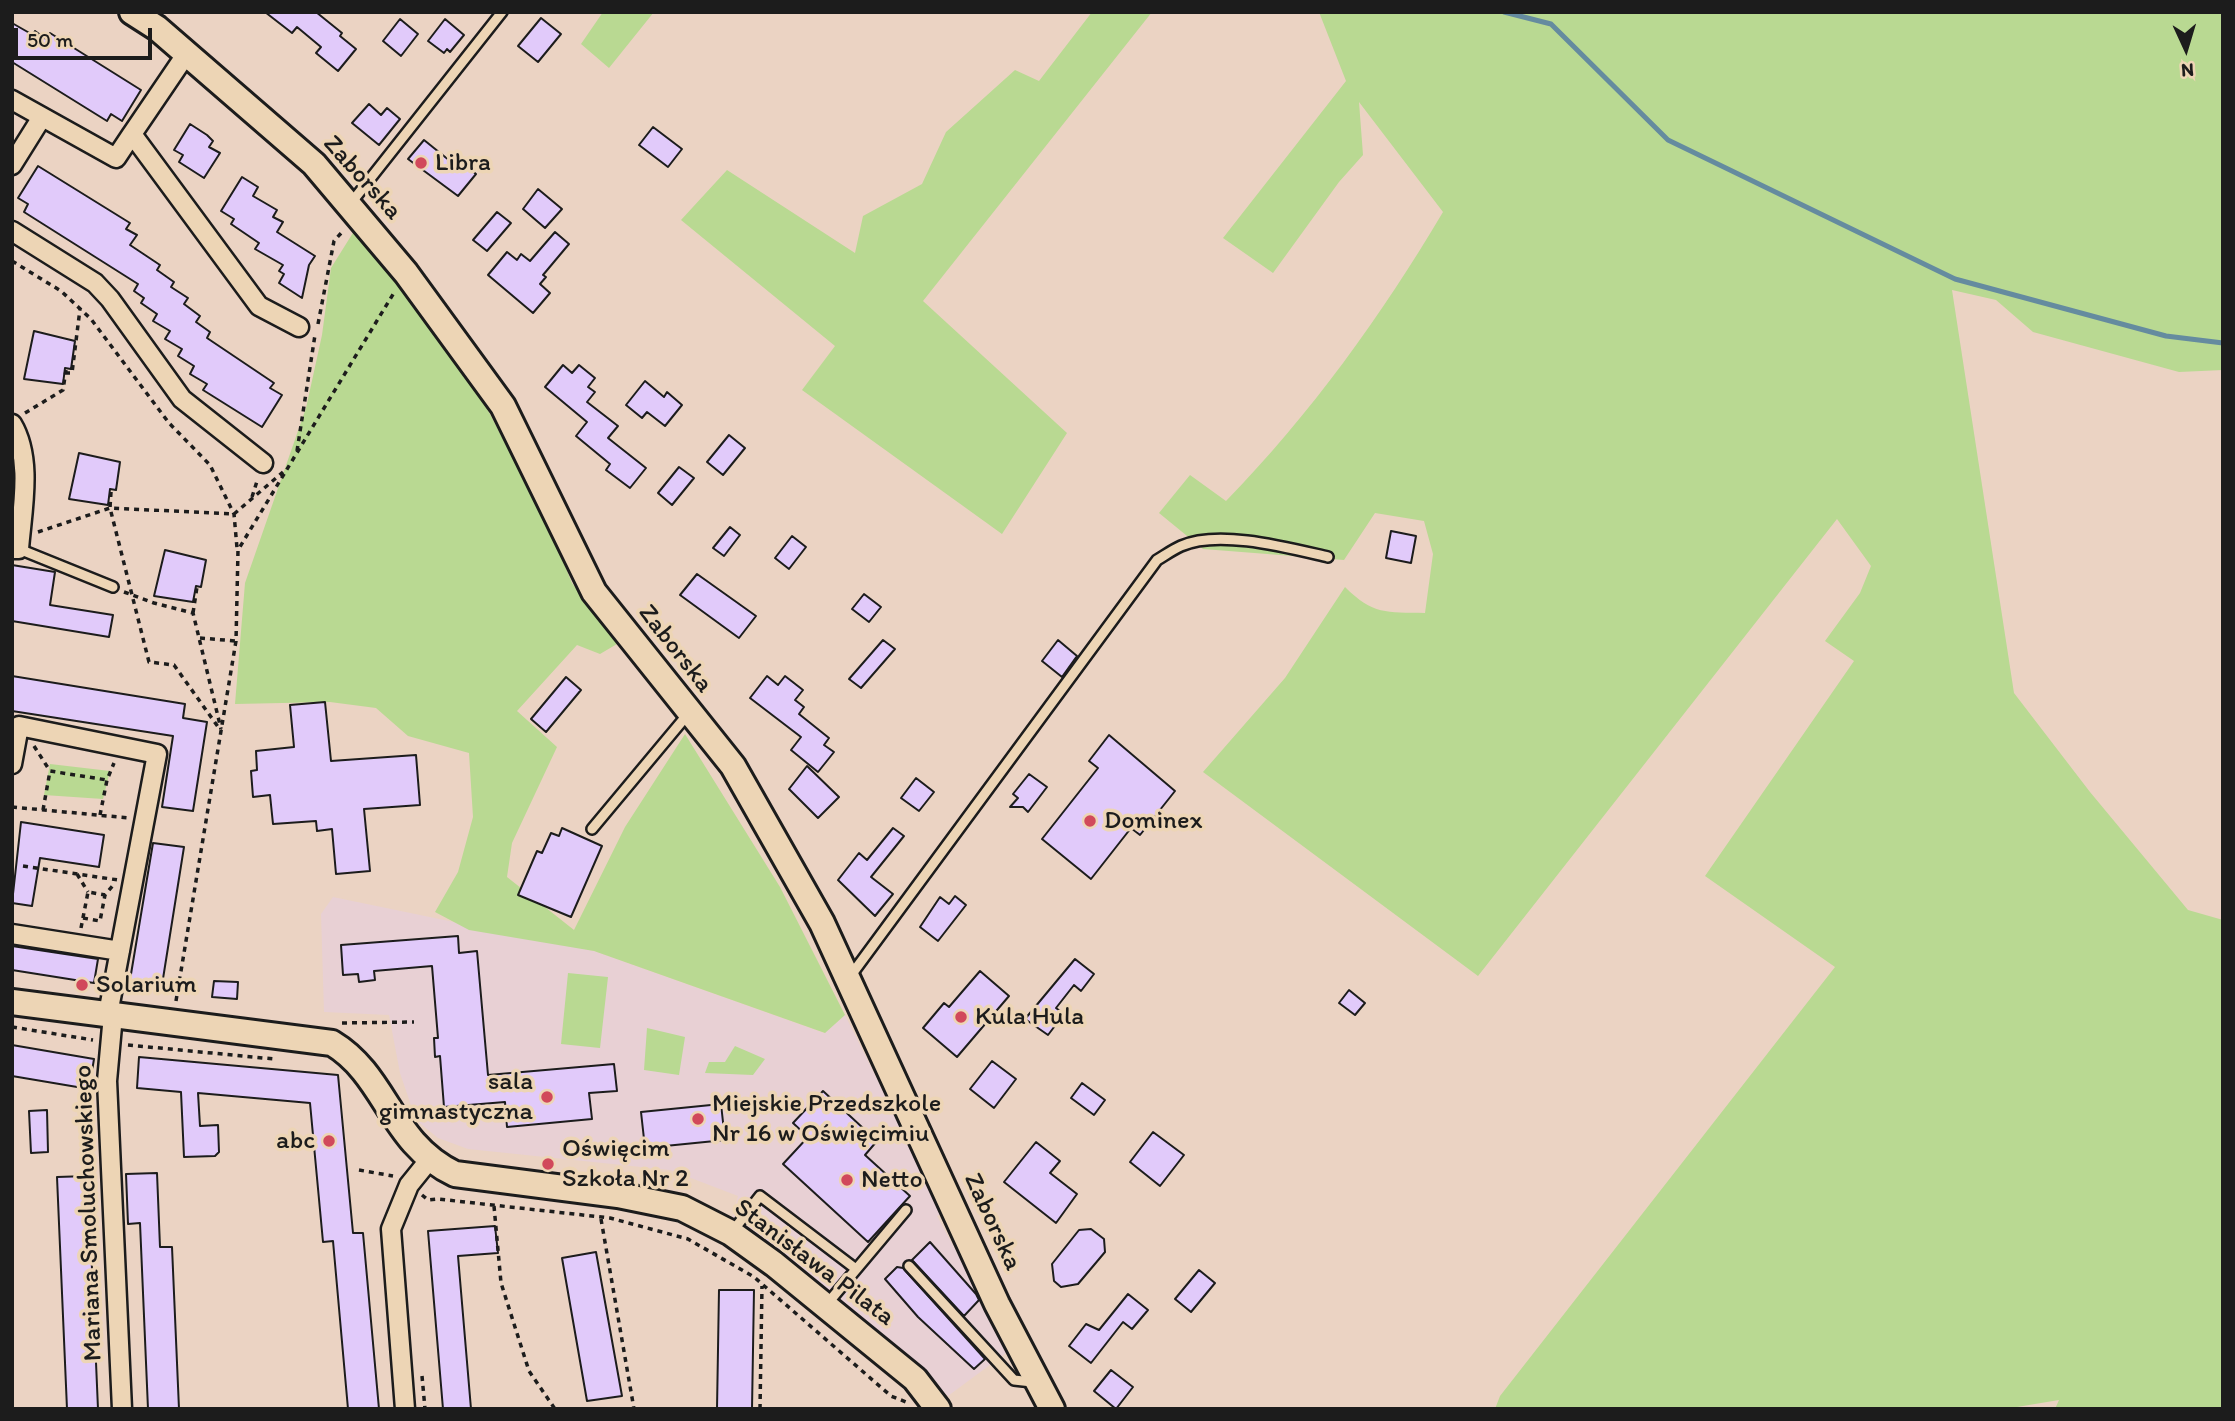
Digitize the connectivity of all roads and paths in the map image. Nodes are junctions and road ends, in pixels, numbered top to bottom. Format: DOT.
graph roads {
  1 [pos="132,12"];
  2 [pos="502,12"];
  3 [pos="187,53"];
  4 [pos="12,100"];
  5 [pos="42,117"];
  6 [pos="132,134"];
  7 [pos="12,165"];
  8 [pos="353,211"];
  9 [pos="12,231"];
  10 [pos="12,261"];
  11 [pos="406,273"];
  12 [pos="80,308"];
  13 [pos="299,327"];
  14 [pos="17,419"];
  15 [pos="297,454"];
  16 [pos="263,463"];
  17 [pos="288,468"];
  18 [pos="111,492"];
  19 [pos="110,508"];
  20 [pos="234,514"];
  21 [pos="17,545"];
  22 [pos="237,550"];
  23 [pos="1328,557"];
  24 [pos="113,587"];
  25 [pos="197,587"];
  26 [pos="132,594"];
  27 [pos="193,613"];
  28 [pos="199,638"];
  29 [pos="236,641"];
  30 [pos="688,714"];
  31 [pos="221,731"];
  32 [pos="121,746"];
  33 [pos="12,764"];
  34 [pos="107,780"];
  35 [pos="12,807"];
  36 [pos="43,810"];
  37 [pos="100,815"];
  38 [pos="145,819"];
  39 [pos="592,829"];
  40 [pos="23,866"];
  41 [pos="77,874"];
  42 [pos="125,881"];
  43 [pos="88,892"];
  44 [pos="105,895"];
  45 [pos="83,918"];
  46 [pos="12,934"];
  47 [pos="78,944"];
  48 [pos="120,951"];
  49 [pos="848,979"];
  50 [pos="12,1002"];
  51 [pos="175,1003"];
  52 [pos="110,1014"];
  53 [pos="414,1022"];
  54 [pos="12,1027"];
  55 [pos="110,1043"];
  56 [pos="332,1043"];
  57 [pos="282,1060"];
  58 [pos="430,1159"];
  59 [pos="359,1170"];
  60 [pos="409,1185"];
  61 [pos="494,1206"];
  62 [pos="906,1210"];
  63 [pos="601,1219"];
  64 [pos="731,1233"];
  65 [pos="909,1266"];
  66 [pos="856,1269"];
  67 [pos="762,1286"];
  68 [pos="826,1306"];
  69 [pos="1038,1382"];
  70 [pos="122,1409"];
  71 [pos="405,1409"];
  72 [pos="555,1409"];
  73 [pos="634,1409"];
  74 [pos="760,1409"];
  75 [pos="912,1409"];
  76 [pos="938,1409"];
  77 [pos="1052,1409"];
  1 -- 3 [label="street, Zaborska"];
  2 -- 8 [label="lane"];
  3 -- 6 [label="street"];
  3 -- 8 [label="street, Zaborska"];
  4 -- 5 [label="street"];
  5 -- 6 [label="street"];
  5 -- 7 [label="street"];
  6 -- 13 [label="street"];
  8 -- 11 [label="street, Zaborska"];
  8 -- 15 [label="path"];
  9 -- 16 [label="street"];
  10 -- 12 [label="path"];
  11 -- 15 [label="path"];
  11 -- 30 [label="street, Zaborska"];
  12 -- 14 [label="path"];
  12 -- 20 [label="path"];
  14 -- 21 [label="street"];
  15 -- 17 [label="path"];
  17 -- 20 [label="path"];
  17 -- 22 [label="path"];
  18 -- 19 [label="path"];
  19 -- 20 [label="path"];
  19 -- 21 [label="path"];
  19 -- 26 [label="path"];
  20 -- 22 [label="path"];
  21 -- 24 [label="lane"];
  22 -- 29 [label="path"];
  23 -- 49 [label="lane"];
  24 -- 26 [label="path"];
  25 -- 27 [label="path"];
  26 -- 27 [label="path"];
  26 -- 31 [label="path"];
  27 -- 28 [label="path"];
  28 -- 29 [label="path"];
  28 -- 31 [label="path"];
  29 -- 31 [label="path"];
  30 -- 39 [label="lane"];
  30 -- 49 [label="street, Zaborska"];
  31 -- 51 [label="path"];
  32 -- 33 [label="street"];
  32 -- 34 [label="path"];
  32 -- 38 [label="street, Mariana Smoluchowskiego"];
  34 -- 36 [label="path"];
  34 -- 37 [label="path"];
  35 -- 36 [label="path"];
  36 -- 37 [label="path"];
  37 -- 38 [label="path"];
  38 -- 42 [label="street, Mariana Smoluchowskiego"];
  40 -- 41 [label="path"];
  41 -- 42 [label="path"];
  41 -- 43 [label="path"];
  42 -- 44 [label="path"];
  42 -- 48 [label="street, Mariana Smoluchowskiego"];
  43 -- 44 [label="path"];
  43 -- 45 [label="path"];
  44 -- 45 [label="path"];
  45 -- 47 [label="path"];
  46 -- 47 [label="street"];
  47 -- 48 [label="street"];
  48 -- 52 [label="street, Mariana Smoluchowskiego"];
  49 -- 69 [label="street, Zaborska"];
  50 -- 52 [label="street"];
  52 -- 55 [label="street, Mariana Smoluchowskiego"];
  52 -- 56 [label="street"];
  53 -- 56 [label="path"];
  54 -- 55 [label="path"];
  55 -- 57 [label="path"];
  55 -- 70 [label="street, Mariana Smoluchowskiego"];
  56 -- 58 [label="street, Stanisława Pilata"];
  58 -- 60 [label="street"];
  58 -- 64 [label="street, Stanisława Pilata"];
  59 -- 60 [label="path"];
  60 -- 61 [label="path"];
  60 -- 71 [label="street"];
  61 -- 63 [label="path"];
  61 -- 72 [label="path"];
  62 -- 66 [label="lane"];
  63 -- 67 [label="path"];
  63 -- 73 [label="path"];
  64 -- 66 [label="lane"];
  64 -- 68 [label="street, Stanisława Pilata"];
  65 -- 69 [label="lane"];
  66 -- 68 [label="lane"];
  67 -- 74 [label="path"];
  67 -- 75 [label="path"];
  68 -- 76 [label="street, Stanisława Pilata"];
  69 -- 77 [label="street, Zaborska"];
}
